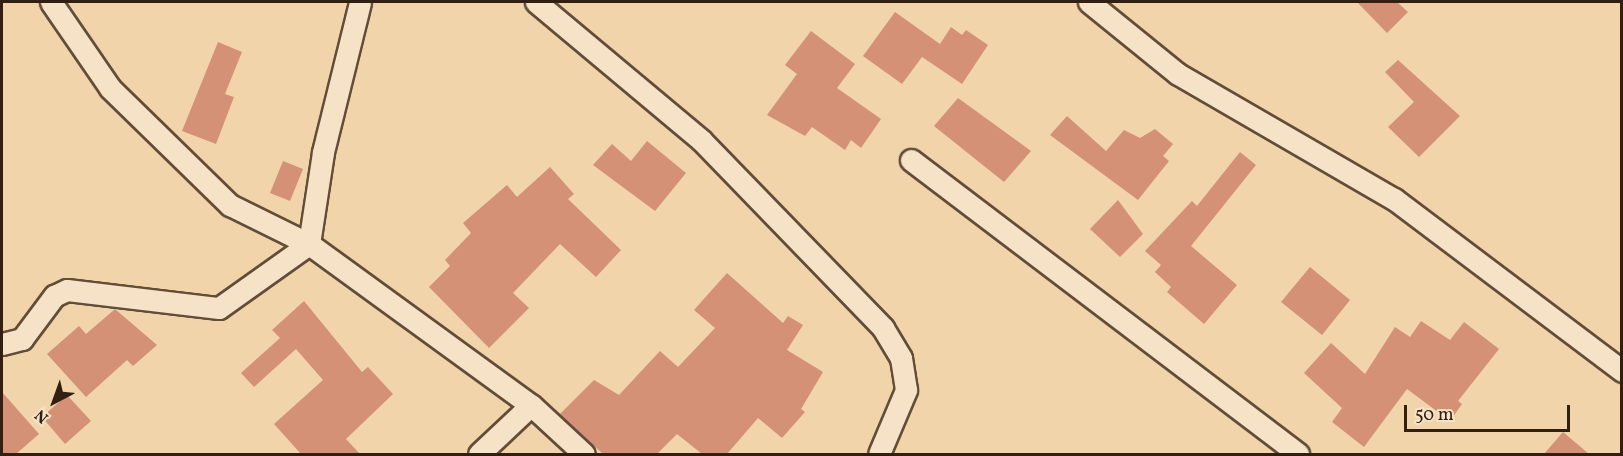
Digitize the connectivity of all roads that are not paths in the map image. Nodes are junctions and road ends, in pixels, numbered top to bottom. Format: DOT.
graph roads {
  1 [pos="51,2"];
  2 [pos="360,2"];
  3 [pos="536,2"];
  4 [pos="1089,2"];
  5 [pos="911,160"];
  6 [pos="309,244"];
  7 [pos="2,344"];
  8 [pos="1622,370"];
  9 [pos="531,405"];
  10 [pos="479,454"];
  11 [pos="585,454"];
  12 [pos="879,454"];
  13 [pos="1298,454"];
  1 -- 6 [label="street"];
  2 -- 6 [label="street"];
  3 -- 12 [label="street"];
  4 -- 8 [label="street"];
  5 -- 13 [label="street"];
  6 -- 7 [label="street"];
  6 -- 9 [label="street"];
  9 -- 10 [label="street"];
  9 -- 11 [label="street"];
}
